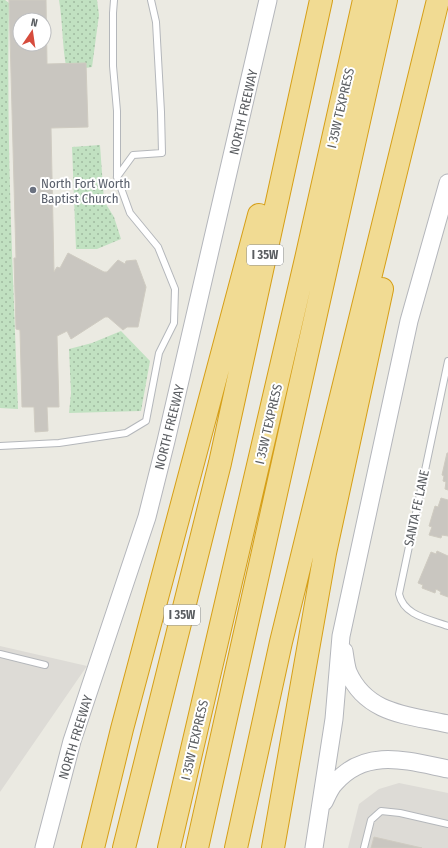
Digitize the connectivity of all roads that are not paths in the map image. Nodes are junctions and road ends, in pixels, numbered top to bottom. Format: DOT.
graph roads {
  1 [pos="114,0"];
  2 [pos="151,0"];
  3 [pos="268,0"];
  4 [pos="321,0"];
  5 [pos="364,0"];
  6 [pos="386,0"];
  7 [pos="438,0"];
  8 [pos="311,47"];
  9 [pos="117,177"];
  10 [pos="448,183"];
  11 [pos="382,225"];
  12 [pos="448,361"];
  13 [pos="0,446"];
  14 [pos="448,626"];
  15 [pos="340,636"];
  16 [pos="0,654"];
  17 [pos="45,665"];
  18 [pos="448,724"];
  19 [pos="448,769"];
  20 [pos="320,809"];
  21 [pos="448,824"];
  22 [pos="198,847"];
  23 [pos="44,848"];
  24 [pos="94,848"];
  25 [pos="124,848"];
  26 [pos="169,848"];
  27 [pos="236,848"];
  28 [pos="273,848"];
  29 [pos="314,848"];
  30 [pos="364,848"];
  1 -- 9 [label="lane"];
  2 -- 9 [label="lane"];
  3 -- 23 [label="main road, NORTH FREEWAY"];
  4 -- 8 [label="highway, I 35W"];
  5 -- 26 [label="highway, I 35W TEXPRESS"];
  6 -- 22 [label="highway, I 35W TEXPRESS"];
  7 -- 11 [label="highway"];
  8 -- 24 [label="highway"];
  8 -- 25 [label="highway, I 35W"];
  9 -- 13 [label="lane"];
  10 -- 15 [label="main road"];
  11 -- 27 [label="highway"];
  11 -- 28 [label="highway"];
  12 -- 14 [label="lane, SANTA FE LANE"];
  15 -- 18 [label="main road"];
  15 -- 20 [label="main road"];
  16 -- 17 [label="lane"];
  19 -- 20 [label="main road"];
  20 -- 29 [label="main road"];
  21 -- 30 [label="lane"];
}
